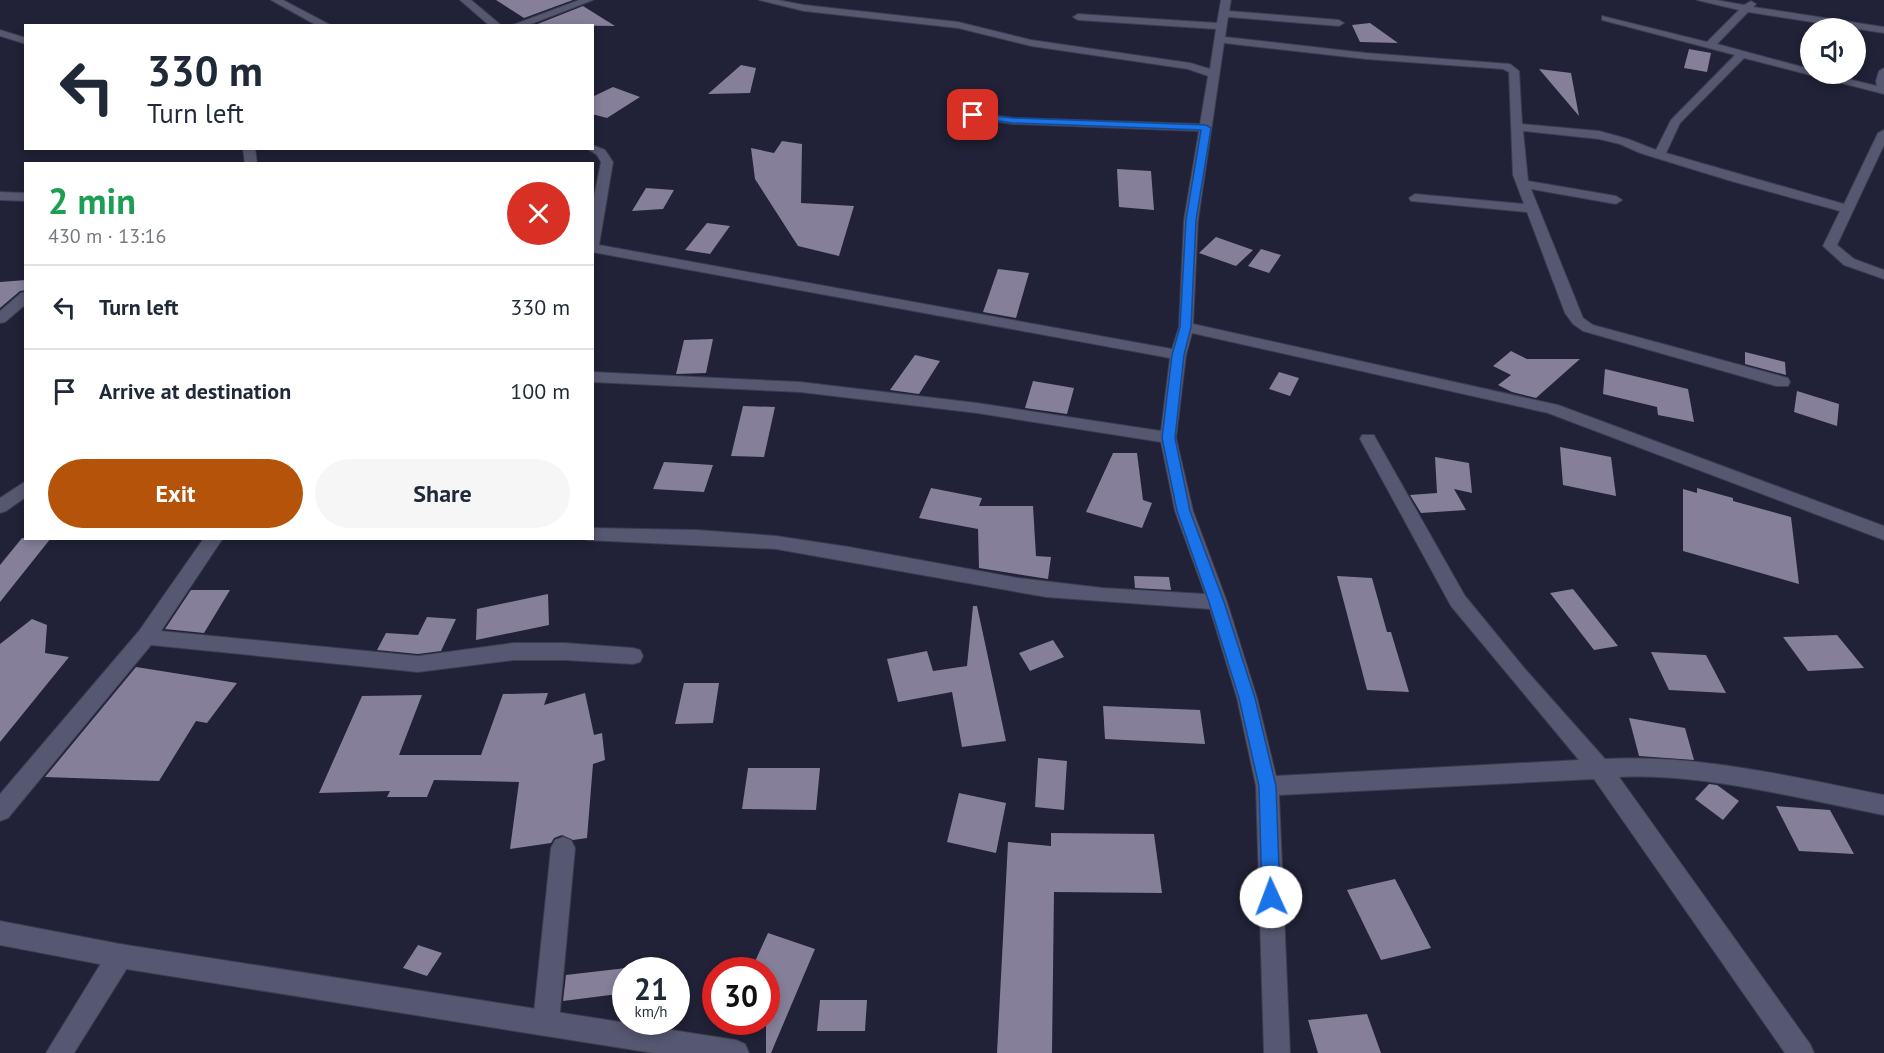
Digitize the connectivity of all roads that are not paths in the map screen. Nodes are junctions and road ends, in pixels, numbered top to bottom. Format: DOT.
graph roads {
  1 [pos="276,0"];
  2 [pos="465,0"];
  3 [pos="588,0"];
  4 [pos="764,0"];
  5 [pos="1702,0"];
  6 [pos="1750,5"];
  7 [pos="1078,16"];
  8 [pos="1605,18"];
  9 [pos="1223,20"];
  10 [pos="323,24"];
  11 [pos="495,24"];
  12 [pos="521,24"];
  13 [pos="1339,24"];
  14 [pos="1884,30"];
  15 [pos="0,33"];
  16 [pos="24,39"];
  17 [pos="1712,45"];
  18 [pos="1742,54"];
  19 [pos="1215,69"];
  20 [pos="1800,69"];
  21 [pos="1884,71"];
  22 [pos="1861,84"];
  23 [pos="1884,89"];
  24 [pos="973,115"];
  25 [pos="1517,127"];
  26 [pos="1206,128"];
  27 [pos="1884,133"];
  28 [pos="594,149"];
  29 [pos="1659,154"];
  30 [pos="1879,156"];
  31 [pos="1523,184"];
  32 [pos="0,196"];
  33 [pos="24,197"];
  34 [pos="1415,198"];
  35 [pos="1616,200"];
  36 [pos="1532,209"];
  37 [pos="1848,209"];
  38 [pos="594,235"];
  39 [pos="594,247"];
  40 [pos="1884,275"];
  41 [pos="24,298"];
  42 [pos="0,319"];
  43 [pos="1186,327"];
  44 [pos="1178,355"];
  45 [pos="594,377"];
  46 [pos="1782,382"];
  47 [pos="1168,438"];
  48 [pos="1368,439"];
  49 [pos="24,489"];
  50 [pos="0,507"];
  51 [pos="1884,533"];
  52 [pos="594,536"];
  53 [pos="213,540"];
  54 [pos="1217,602"];
  55 [pos="146,637"];
  56 [pos="633,656"];
  57 [pos="1600,769"];
  58 [pos="1267,786"];
  59 [pos="1884,805"];
  60 [pos="0,811"];
  61 [pos="563,848"];
  62 [pos="0,933"];
  63 [pos="120,956"];
  64 [pos="546,1022"];
  65 [pos="722,1052"];
  66 [pos="59,1053"];
  67 [pos="1277,1053"];
  68 [pos="1801,1053"];
  1 -- 10 [label="street"];
  2 -- 11 [label="street"];
  3 -- 12 [label="street"];
  4 -- 19 [label="street"];
  5 -- 6 [label="street"];
  6 -- 14 [label="street"];
  6 -- 17 [label="street"];
  7 -- 9 [label="street"];
  8 -- 17 [label="street"];
  9 -- 13 [label="street"];
  9 -- 19 [label="street"];
  9 -- 25 [label="street"];
  15 -- 16 [label="street"];
  17 -- 18 [label="street"];
  18 -- 20 [label="street"];
  18 -- 29 [label="street"];
  19 -- 26 [label="street"];
  21 -- 23 [label="street"];
  22 -- 23 [label="street"];
  24 -- 26 [label="street"];
  25 -- 29 [label="street"];
  25 -- 31 [label="street"];
  26 -- 43 [label="street"];
  27 -- 30 [label="street"];
  28 -- 38 [label="street"];
  29 -- 37 [label="street"];
  30 -- 37 [label="street"];
  31 -- 35 [label="street"];
  31 -- 36 [label="street"];
  32 -- 33 [label="street"];
  34 -- 36 [label="street"];
  36 -- 46 [label="street"];
  37 -- 40 [label="street"];
  39 -- 44 [label="street"];
  41 -- 42 [label="street"];
  43 -- 44 [label="street"];
  43 -- 51 [label="street"];
  44 -- 47 [label="street"];
  45 -- 47 [label="street"];
  47 -- 54 [label="street"];
  48 -- 57 [label="street"];
  49 -- 50 [label="street"];
  52 -- 54 [label="street"];
  53 -- 55 [label="street"];
  54 -- 58 [label="street"];
  55 -- 56 [label="street"];
  55 -- 60 [label="street"];
  57 -- 58 [label="street"];
  57 -- 59 [label="street"];
  57 -- 68 [label="street"];
  58 -- 67 [label="street"];
  61 -- 64 [label="street"];
  62 -- 63 [label="street"];
  63 -- 64 [label="street"];
  63 -- 66 [label="street"];
  64 -- 65 [label="street"];
}
